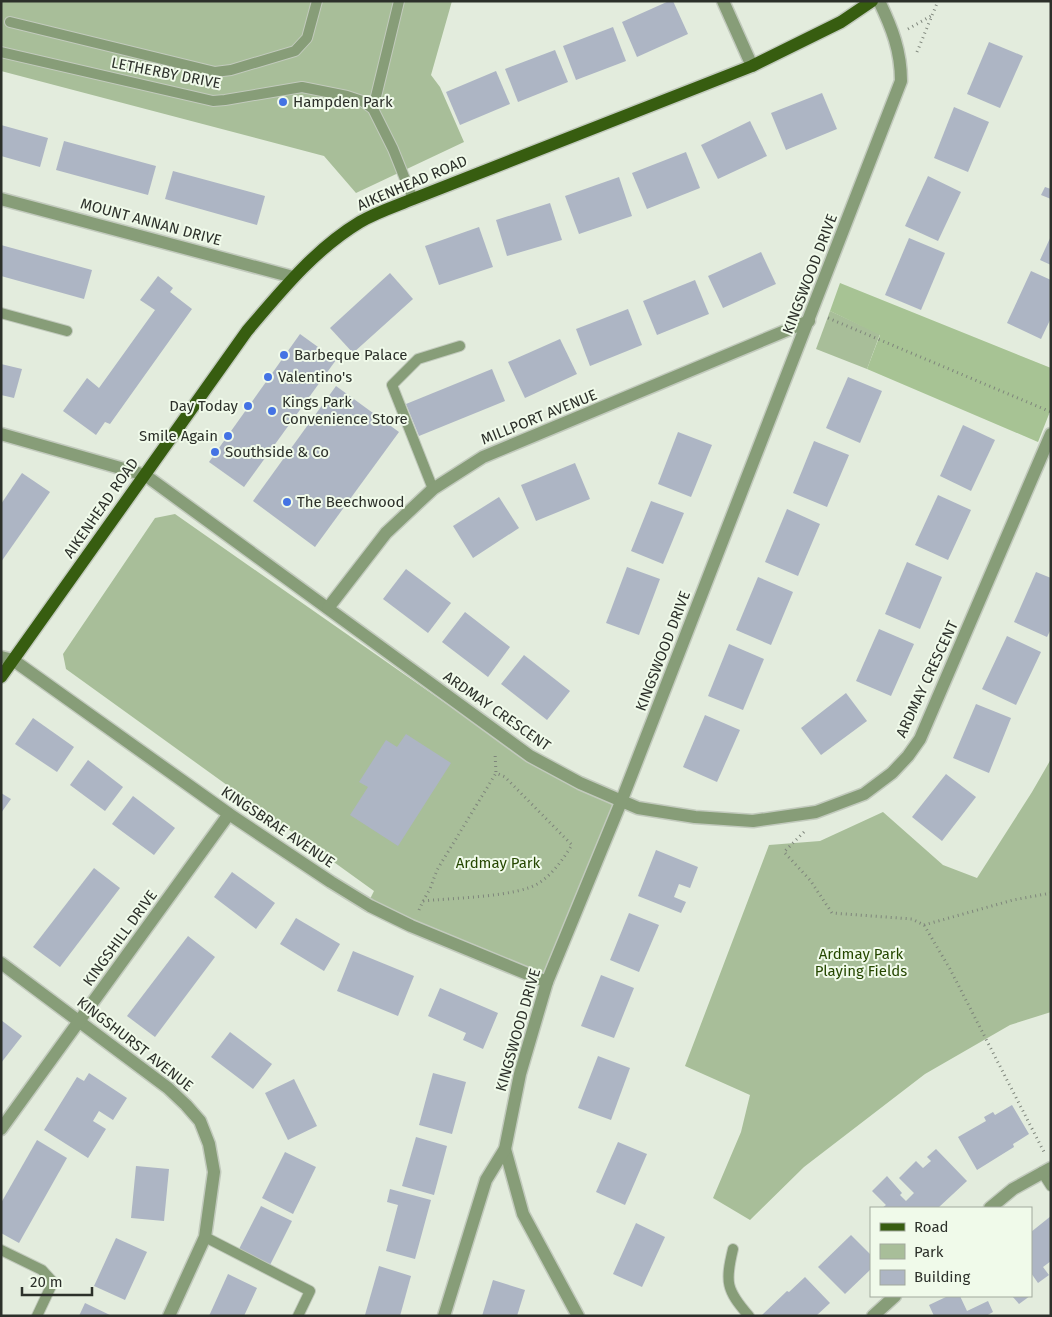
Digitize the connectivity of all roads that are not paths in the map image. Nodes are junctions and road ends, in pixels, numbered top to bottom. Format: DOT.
graph roads {
  1 [pos="317,1"];
  2 [pos="399,1"];
  3 [pos="722,1"];
  4 [pos="872,1"];
  5 [pos="880,1"];
  6 [pos="10,22"];
  7 [pos="1,52"];
  8 [pos="752,66"];
  9 [pos="373,109"];
  10 [pos="1,199"];
  11 [pos="413,199"];
  12 [pos="293,277"];
  13 [pos="1,314"];
  14 [pos="811,316"];
  15 [pos="67,330"];
  16 [pos="460,346"];
  17 [pos="1051,434"];
  18 [pos="3,438"];
  19 [pos="145,475"];
  20 [pos="433,489"];
  21 [pos="328,608"];
  22 [pos="7,659"];
  23 [pos="1,677"];
  24 [pos="621,802"];
  25 [pos="229,814"];
  26 [pos="1,963"];
  27 [pos="547,982"];
  28 [pos="81,1022"];
  29 [pos="1,1129"];
  30 [pos="505,1149"];
  31 [pos="1046,1166"];
  32 [pos="1051,1186"];
  33 [pos="991,1207"];
  34 [pos="205,1237"];
  35 [pos="732,1249"];
  36 [pos="1,1250"];
  37 [pos="894,1297"];
  38 [pos="37,1316"];
  39 [pos="169,1316"];
  40 [pos="298,1316"];
  41 [pos="444,1316"];
  42 [pos="578,1316"];
  43 [pos="749,1316"];
  44 [pos="873,1316"];
  1 -- 6 [label="lane"];
  2 -- 9 [label="lane"];
  3 -- 8 [label="street"];
  4 -- 8 [label="main road, AIKENHEAD ROAD"];
  5 -- 14 [label="street, KINGSWOOD DRIVE"];
  7 -- 9 [label="lane, LETHERBY DRIVE"];
  8 -- 11 [label="main road, AIKENHEAD ROAD"];
  9 -- 11 [label="lane"];
  10 -- 12 [label="street, MOUNT ANNAN DRIVE"];
  11 -- 12 [label="main road, AIKENHEAD ROAD"];
  12 -- 19 [label="main road, AIKENHEAD ROAD"];
  13 -- 15 [label="lane"];
  14 -- 20 [label="street, MILLPORT AVENUE"];
  14 -- 24 [label="street, KINGSWOOD DRIVE"];
  16 -- 20 [label="lane"];
  17 -- 24 [label="street, ARDMAY CRESCENT"];
  18 -- 19 [label="street"];
  19 -- 21 [label="street, ARDMAY CRESCENT"];
  19 -- 22 [label="main road, AIKENHEAD ROAD"];
  20 -- 21 [label="street, MILLPORT AVENUE"];
  21 -- 24 [label="street, ARDMAY CRESCENT"];
  22 -- 23 [label="main road, AIKENHEAD ROAD"];
  22 -- 25 [label="street, KINGSBRAE AVENUE"];
  24 -- 27 [label="street, KINGSWOOD DRIVE"];
  25 -- 27 [label="street, KINGSBRAE AVENUE"];
  25 -- 28 [label="street, KINGSHILL DRIVE"];
  26 -- 28 [label="street, KINGSHURST AVENUE"];
  27 -- 30 [label="street, KINGSWOOD DRIVE"];
  28 -- 29 [label="street, KINGSHILL DRIVE"];
  28 -- 34 [label="street, KINGSHURST AVENUE"];
  30 -- 41 [label="street, KINGSWOOD DRIVE"];
  30 -- 42 [label="street"];
  31 -- 32 [label="lane"];
  31 -- 33 [label="street"];
  34 -- 39 [label="street, KINGSHURST AVENUE"];
  34 -- 40 [label="lane"];
  35 -- 43 [label="lane"];
  36 -- 38 [label="lane"];
  37 -- 44 [label="street"];
}
